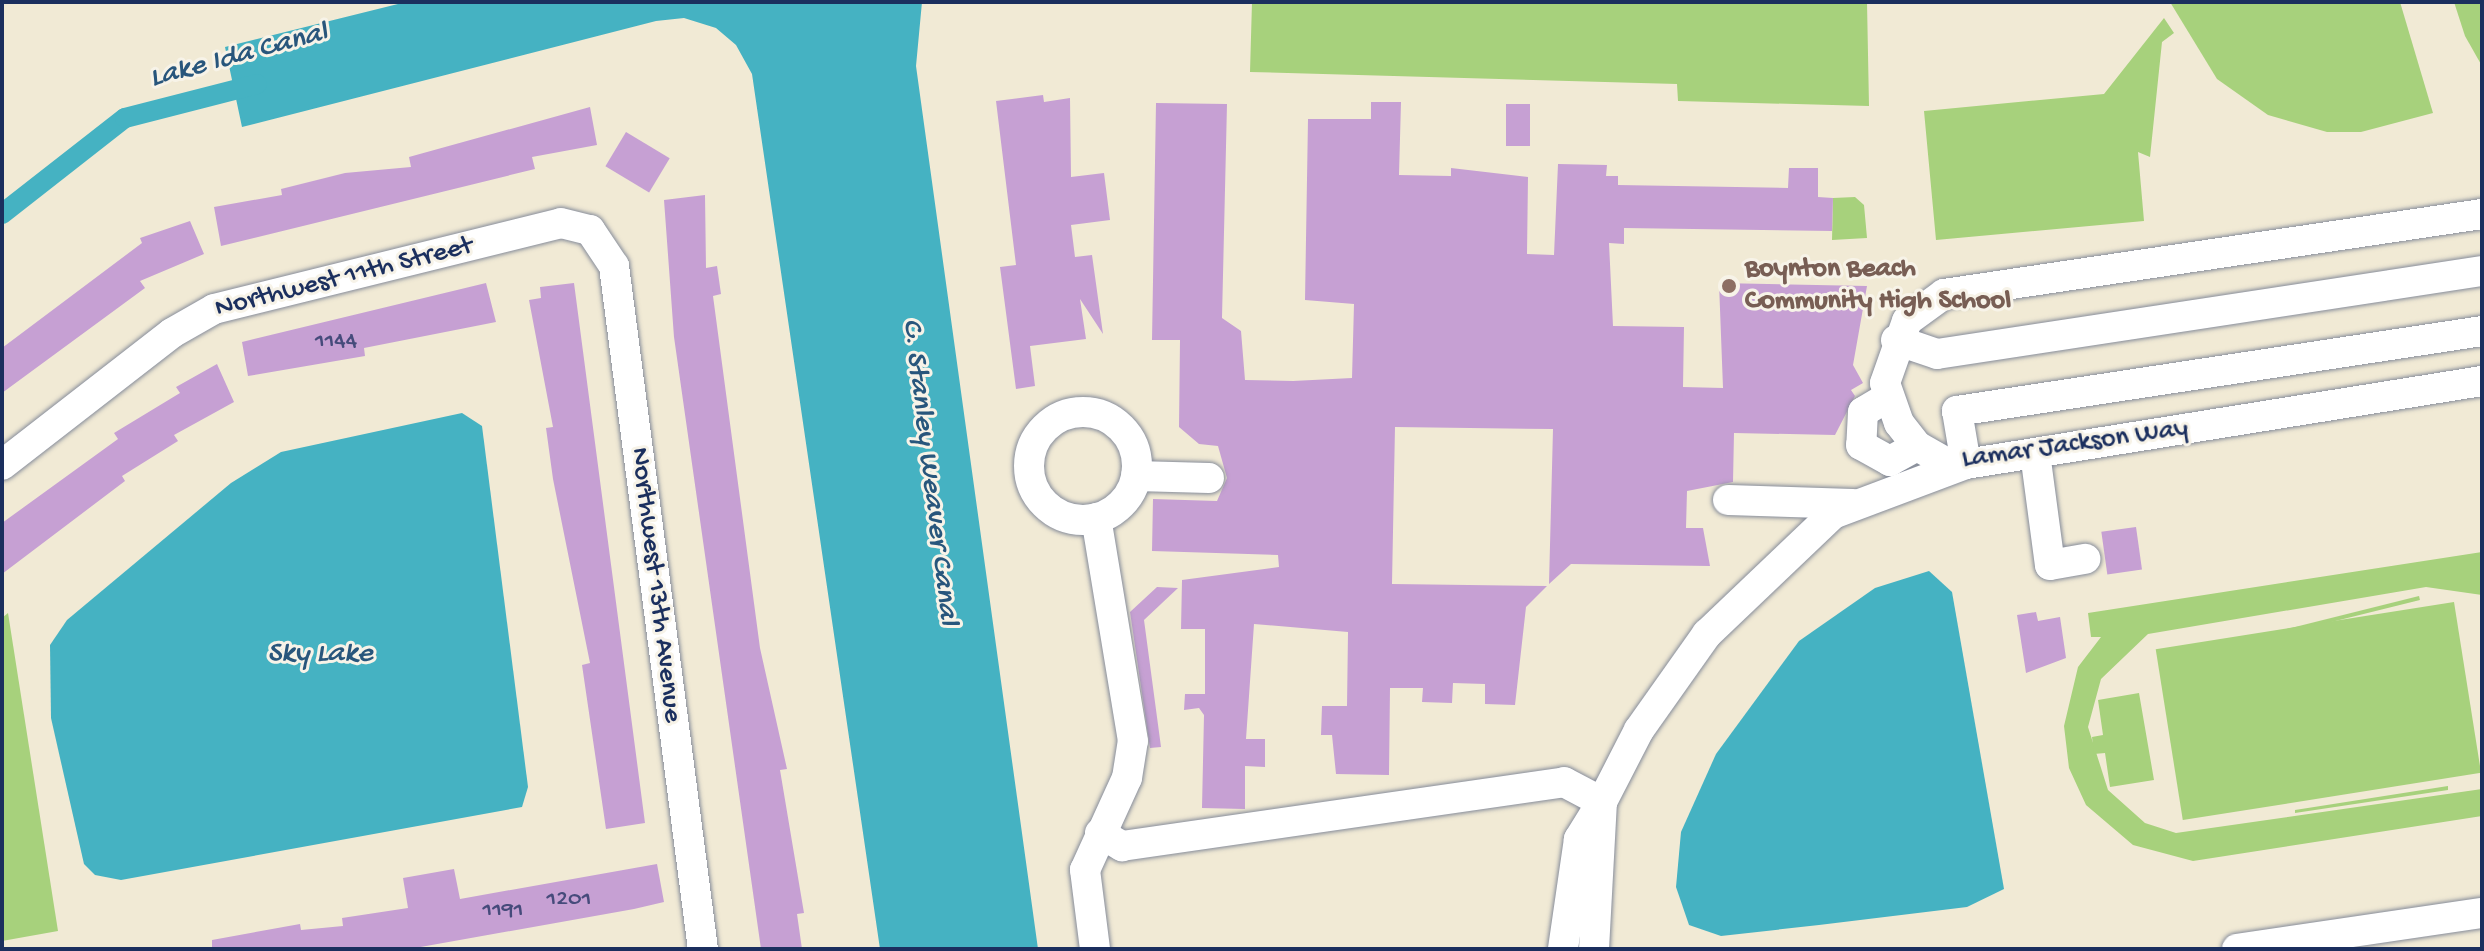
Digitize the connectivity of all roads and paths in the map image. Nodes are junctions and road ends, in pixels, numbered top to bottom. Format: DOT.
graph roads {
  1 [pos="2482,214"];
  2 [pos="590,230"];
  3 [pos="2482,271"];
  4 [pos="2482,331"];
  5 [pos="1896,340"];
  6 [pos="2482,381"];
  7 [pos="1888,397"];
  8 [pos="1917,446"];
  9 [pos="2035,453"];
  10 [pos="2,465"];
  11 [pos="1960,466"];
  12 [pos="1136,476"];
  13 [pos="1209,478"];
  14 [pos="1728,500"];
  15 [pos="1859,504"];
  16 [pos="1096,518"];
  17 [pos="2085,559"];
  18 [pos="1602,802"];
  19 [pos="1100,833"];
  20 [pos="2482,913"];
  21 [pos="703,949"];
  22 [pos="1095,949"];
  23 [pos="1563,949"];
  24 [pos="1594,949"];
  25 [pos="2237,949"];
  1 -- 5 [label="street"];
  2 -- 10 [label="street, Northwest 11th Street"];
  2 -- 21 [label="street, Northwest 13th Avenue"];
  3 -- 5 [label="street"];
  4 -- 11 [label="street"];
  5 -- 7 [label="street"];
  6 -- 9 [label="street, Lamar Jackson Way"];
  7 -- 8 [label="street, Lamar Jackson Way"];
  7 -- 8 [label="street"];
  8 -- 11 [label="street, Lamar Jackson Way"];
  9 -- 11 [label="street, Lamar Jackson Way"];
  9 -- 17 [label="street"];
  11 -- 15 [label="street"];
  12 -- 13 [label="street"];
  12 -- 16 [label="street"];
  12 -- 16 [label="street"];
  14 -- 15 [label="street"];
  15 -- 18 [label="street"];
  16 -- 19 [label="street"];
  18 -- 19 [label="street"];
  18 -- 23 [label="street"];
  18 -- 24 [label="street"];
  19 -- 22 [label="street"];
  20 -- 25 [label="street"];
}
